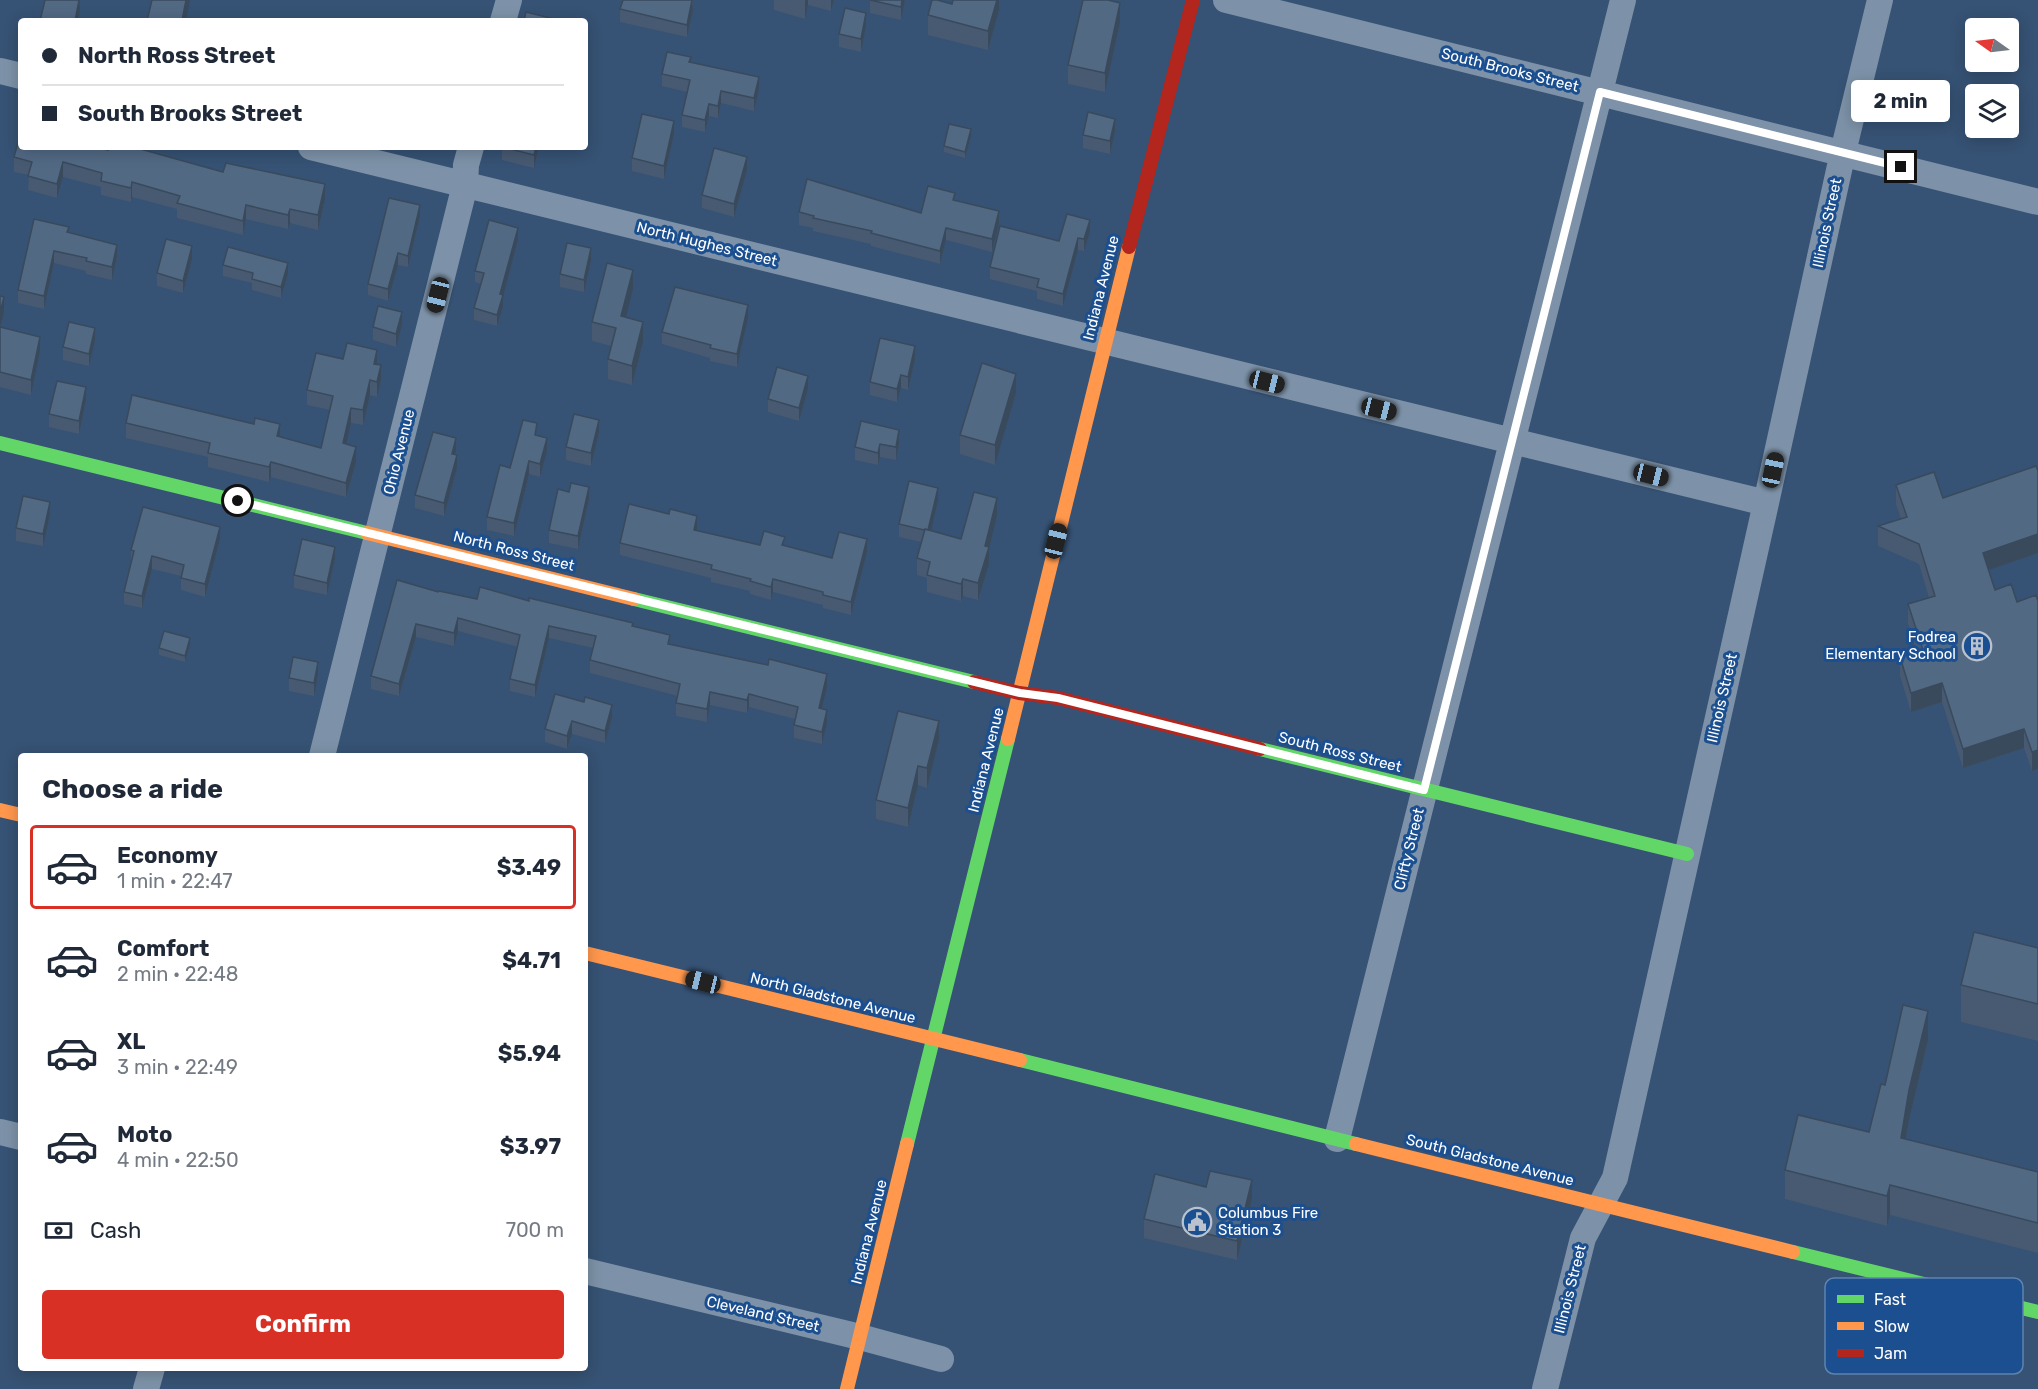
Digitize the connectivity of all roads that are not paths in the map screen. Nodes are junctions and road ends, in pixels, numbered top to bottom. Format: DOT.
graph roads {
  1 [pos="509,0"];
  2 [pos="1193,0"];
  3 [pos="1226,0"];
  4 [pos="1623,0"];
  5 [pos="1880,0"];
  6 [pos="504,18"];
  7 [pos="0,71"];
  8 [pos="18,75"];
  9 [pos="1600,92"];
  10 [pos="323,150"];
  11 [pos="470,150"];
  12 [pos="1843,152"];
  13 [pos="465,185"];
  14 [pos="2038,202"];
  15 [pos="1104,342"];
  16 [pos="1513,442"];
  17 [pos="0,443"];
  18 [pos="1766,503"];
  19 [pos="378,534"];
  20 [pos="1020,693"];
  21 [pos="323,753"];
  22 [pos="1424,790"];
  23 [pos="0,810"];
  24 [pos="18,814"];
  25 [pos="1687,854"];
  26 [pos="588,954"];
  27 [pos="934,1040"];
  28 [pos="0,1132"];
  29 [pos="18,1136"];
  30 [pos="1337,1139"];
  31 [pos="1600,1204"];
  32 [pos="588,1272"];
  33 [pos="1900,1278"];
  34 [pos="2023,1308"];
  35 [pos="2038,1312"];
  36 [pos="860,1336"];
  37 [pos="940,1359"];
  38 [pos="151,1371"];
  39 [pos="146,1389"];
  40 [pos="847,1389"];
  41 [pos="1545,1389"];
  1 -- 6 [label="street"];
  2 -- 15 [label="street, Indiana Avenue"];
  3 -- 9 [label="street, South Brooks Street"];
  4 -- 9 [label="street, Clifty Street"];
  5 -- 12 [label="street, Illinois Street"];
  7 -- 8 [label="street"];
  9 -- 12 [label="street, South Brooks Street"];
  9 -- 16 [label="street, Clifty Street"];
  10 -- 13 [label="street, North Hughes Street"];
  11 -- 13 [label="street, Ohio Avenue"];
  12 -- 14 [label="street, South Brooks Street"];
  12 -- 18 [label="street, Illinois Street"];
  13 -- 15 [label="street, North Hughes Street"];
  13 -- 19 [label="street, Ohio Avenue"];
  15 -- 16 [label="street, North Hughes Street"];
  15 -- 20 [label="street, Indiana Avenue"];
  16 -- 18 [label="street, North Hughes Street"];
  16 -- 22 [label="street, Clifty Street"];
  17 -- 19 [label="street, North Ross Street"];
  18 -- 25 [label="street, Illinois Street"];
  19 -- 20 [label="street, North Ross Street"];
  19 -- 21 [label="street, Ohio Avenue"];
  20 -- 22 [label="street, South Ross Street"];
  20 -- 27 [label="street, Indiana Avenue"];
  22 -- 25 [label="street, South Ross Street"];
  22 -- 30 [label="street, Clifty Street"];
  23 -- 24 [label="street"];
  25 -- 31 [label="street, Illinois Street"];
  26 -- 27 [label="street, North Gladstone Avenue"];
  27 -- 30 [label="street, South Gladstone Avenue"];
  27 -- 36 [label="street, Indiana Avenue"];
  28 -- 29 [label="street"];
  30 -- 31 [label="street, South Gladstone Avenue"];
  31 -- 33 [label="street, South Gladstone Avenue"];
  31 -- 41 [label="street, Illinois Street"];
  32 -- 36 [label="street, Cleveland Street"];
  34 -- 35 [label="street, South Gladstone Avenue"];
  36 -- 37 [label="street, Cleveland Street"];
  36 -- 40 [label="street, Indiana Avenue"];
  38 -- 39 [label="street"];
}
